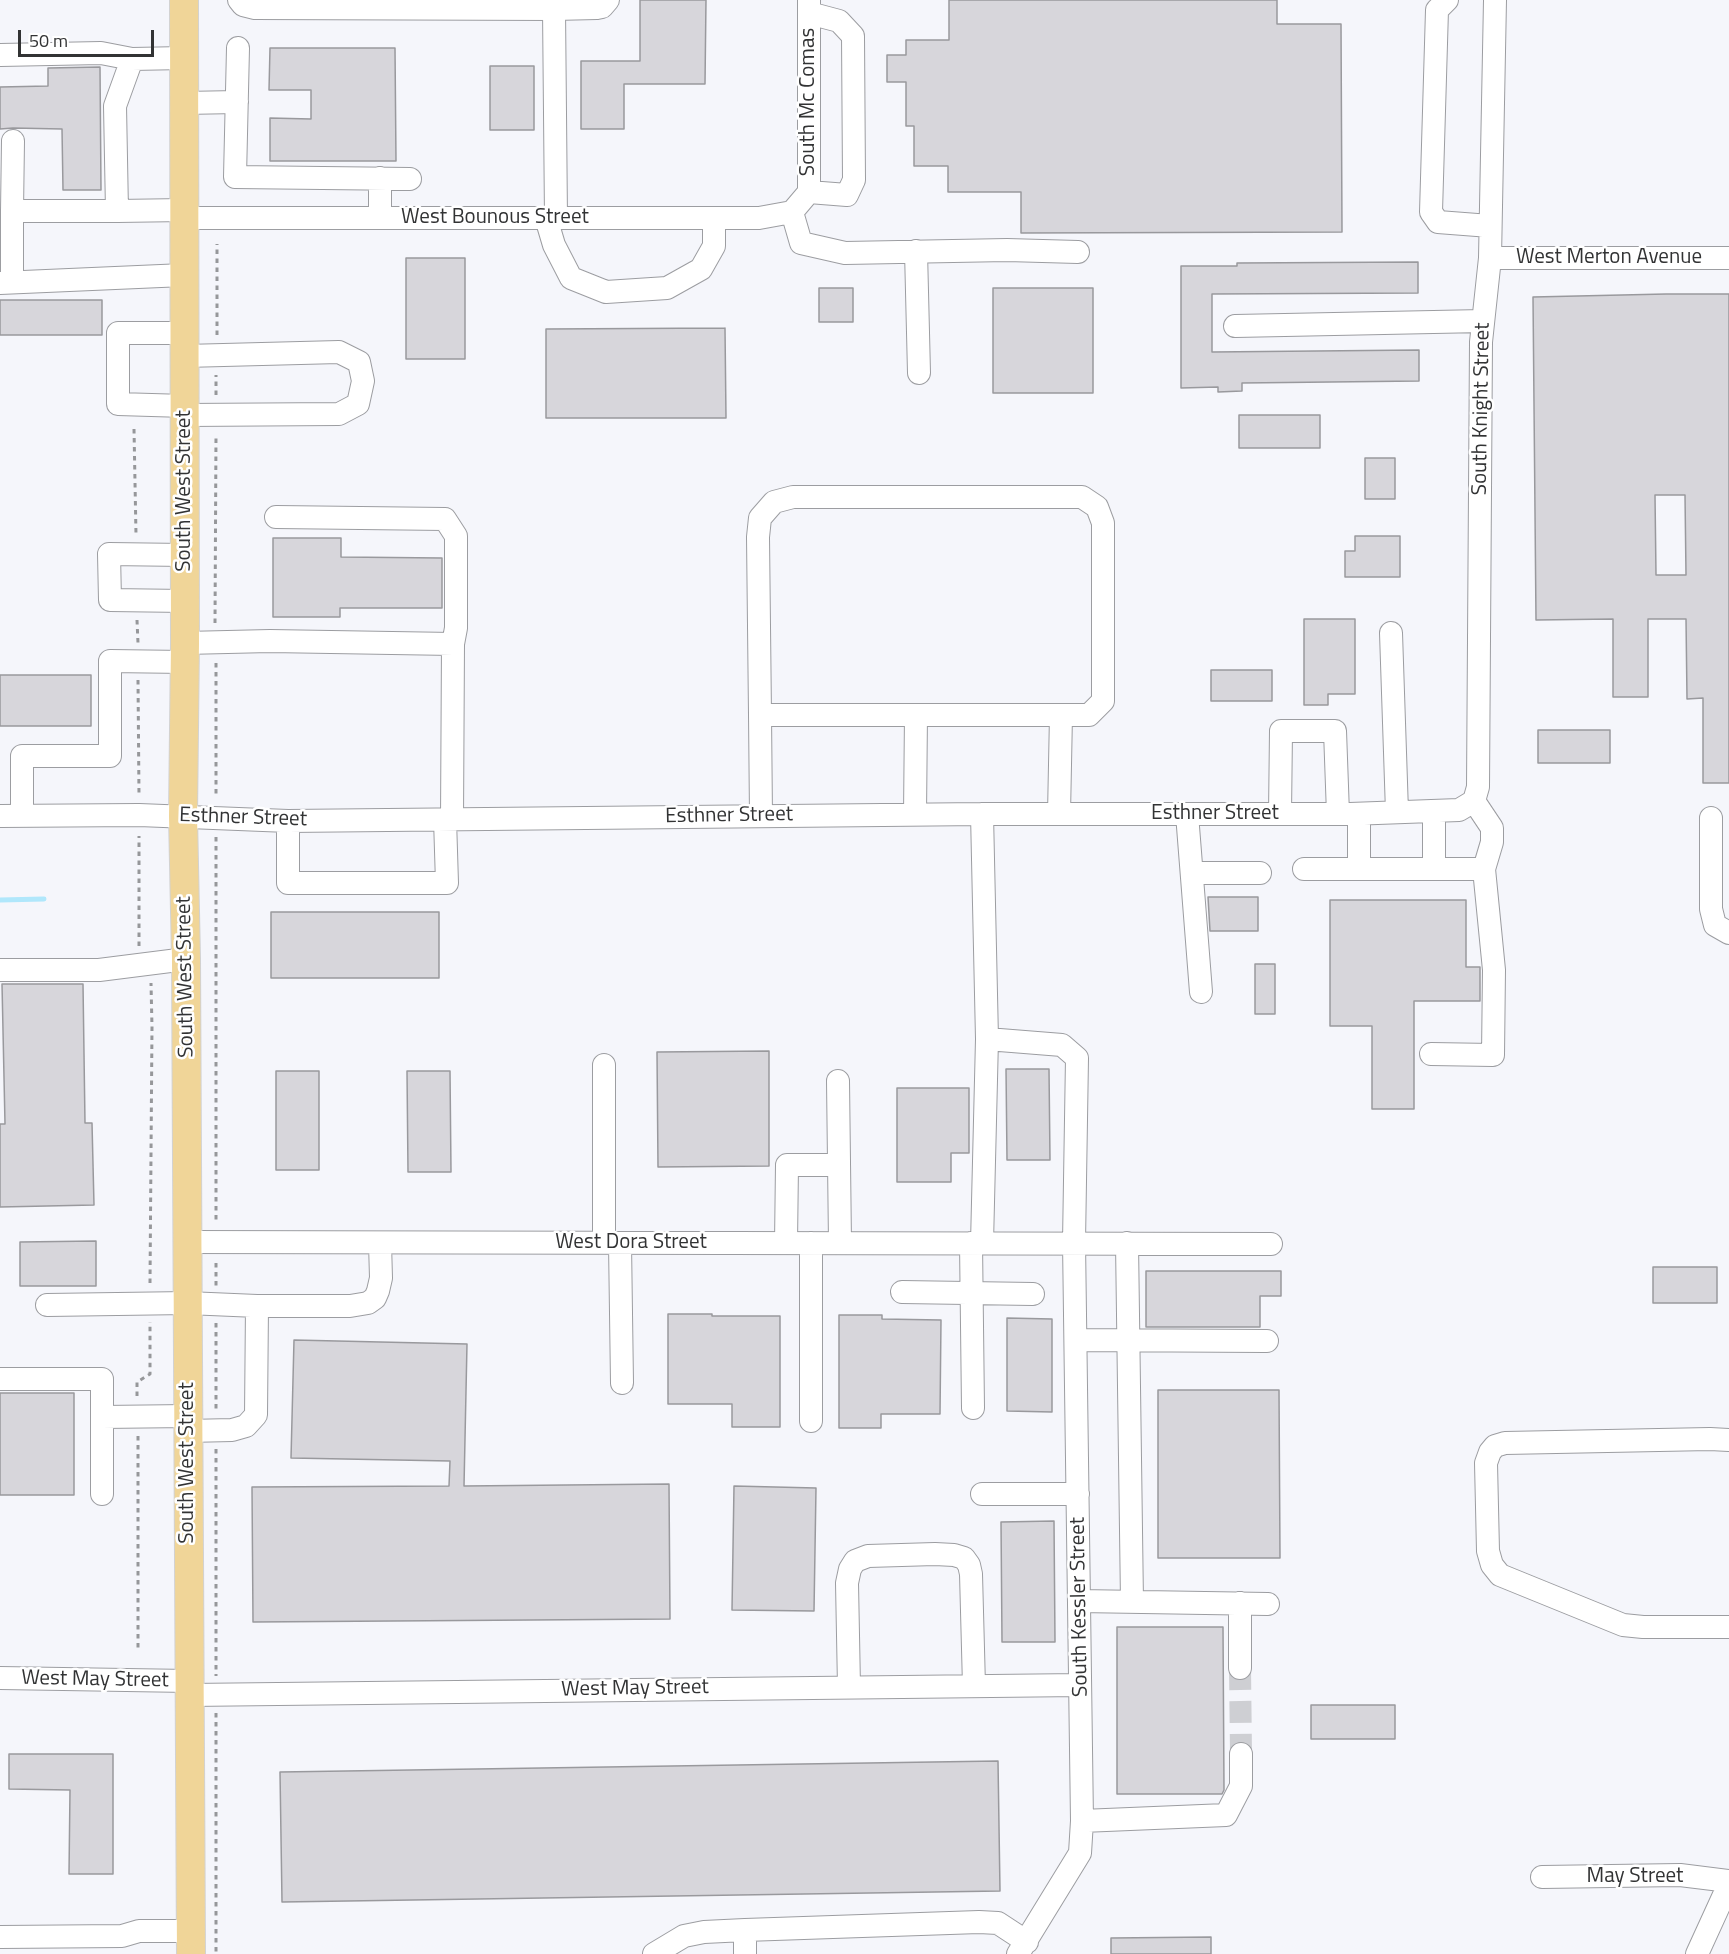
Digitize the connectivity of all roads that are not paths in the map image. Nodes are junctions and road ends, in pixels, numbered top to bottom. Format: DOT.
graph roads {
  1 [pos="184,0"];
  2 [pos="239,0"];
  3 [pos="608,0"];
  4 [pos="1447,0"];
  5 [pos="1495,0"];
  6 [pos="809,6"];
  7 [pos="554,9"];
  8 [pos="238,48"];
  9 [pos="0,55"];
  10 [pos="184,58"];
  11 [pos="132,59"];
  12 [pos="237,102"];
  13 [pos="184,103"];
  14 [pos="13,141"];
  15 [pos="381,178"];
  16 [pos="410,179"];
  17 [pos="800,202"];
  18 [pos="117,210"];
  19 [pos="12,211"];
  20 [pos="184,214"];
  21 [pos="380,218"];
  22 [pos="551,218"];
  23 [pos="714,218"];
  24 [pos="1490,226"];
  25 [pos="916,252"];
  26 [pos="1078,252"];
  27 [pos="1490,258"];
  28 [pos="1729,258"];
  29 [pos="184,275"];
  30 [pos="6,283"];
  31 [pos="1483,321"];
  32 [pos="1235,326"];
  33 [pos="184,345"];
  34 [pos="919,373"];
  35 [pos="185,410"];
  36 [pos="276,517"];
  37 [pos="185,555"];
  38 [pos="185,601"];
  39 [pos="1391,633"];
  40 [pos="453,644"];
  41 [pos="185,652"];
  42 [pos="760,715"];
  43 [pos="916,715"];
  44 [pos="1061,715"];
  45 [pos="1466,805"];
  46 [pos="1434,811"];
  47 [pos="1397,812"];
  48 [pos="915,814"];
  49 [pos="982,814"];
  50 [pos="1059,814"];
  51 [pos="1187,814"];
  52 [pos="1280,814"];
  53 [pos="1348,814"];
  54 [pos="11,816"];
  55 [pos="183,816"];
  56 [pos="761,816"];
  57 [pos="1711,818"];
  58 [pos="449,819"];
  59 [pos="288,820"];
  60 [pos="1304,868"];
  61 [pos="1359,868"];
  62 [pos="1434,868"];
  63 [pos="1484,868"];
  64 [pos="1192,873"];
  65 [pos="1260,873"];
  66 [pos="1729,933"];
  67 [pos="186,959"];
  68 [pos="0,970"];
  69 [pos="1201,992"];
  70 [pos="987,1039"];
  71 [pos="1431,1054"];
  72 [pos="604,1065"];
  73 [pos="838,1081"];
  74 [pos="839,1165"];
  75 [pos="187,1242"];
  76 [pos="1074,1242"];
  77 [pos="380,1243"];
  78 [pos="612,1243"];
  79 [pos="786,1243"];
  80 [pos="811,1243"];
  81 [pos="840,1243"];
  82 [pos="977,1243"];
  83 [pos="1127,1243"];
  84 [pos="1271,1244"];
  85 [pos="902,1292"];
  86 [pos="972,1293"];
  87 [pos="1033,1294"];
  88 [pos="188,1304"];
  89 [pos="47,1305"];
  90 [pos="257,1306"];
  91 [pos="1077,1340"];
  92 [pos="1130,1341"];
  93 [pos="1268,1341"];
  94 [pos="0,1379"];
  95 [pos="621,1383"];
  96 [pos="973,1408"];
  97 [pos="102,1417"];
  98 [pos="811,1421"];
  99 [pos="188,1423"];
  100 [pos="1729,1440"];
  101 [pos="102,1494"];
  102 [pos="982,1494"];
  103 [pos="1078,1494"];
  104 [pos="1079,1602"];
  105 [pos="1132,1602"];
  106 [pos="1240,1603"];
  107 [pos="1268,1604"];
  108 [pos="1729,1627"];
  109 [pos="1240,1668"];
  110 [pos="0,1678"];
  111 [pos="1080,1685"];
  112 [pos="974,1686"];
  113 [pos="849,1687"];
  114 [pos="198,1691"];
  115 [pos="1241,1754"];
  116 [pos="1082,1821"];
  117 [pos="1542,1877"];
  118 [pos="1729,1883"];
  119 [pos="745,1930"];
  120 [pos="0,1938"];
  121 [pos="191,1943"];
  122 [pos="117,1945"];
  123 [pos="1023,1948"];
  124 [pos="654,1954"];
  125 [pos="745,1954"];
  126 [pos="1697,1954"];
  1 -- 10 [label="main road, South West Street"];
  2 -- 7 [label="street"];
  3 -- 7 [label="street"];
  4 -- 24 [label="street"];
  5 -- 24 [label="street, South Knight Street"];
  6 -- 17 [label="street, South Mc Comas"];
  6 -- 17 [label="street, West Bounous Street"];
  7 -- 22 [label="street"];
  8 -- 12 [label="street"];
  9 -- 11 [label="street"];
  10 -- 11 [label="street"];
  10 -- 13 [label="main road, South West Street"];
  11 -- 18 [label="street"];
  12 -- 13 [label="street"];
  12 -- 15 [label="street"];
  13 -- 20 [label="main road, South West Street"];
  14 -- 19 [label="street"];
  15 -- 16 [label="street"];
  15 -- 21 [label="street"];
  17 -- 23 [label="street, West Bounous Street"];
  17 -- 25 [label="street, South Mc Comas"];
  18 -- 19 [label="street, West Bounous Street"];
  18 -- 20 [label="street, West Bounous Street"];
  19 -- 30 [label="street"];
  20 -- 21 [label="street, West Bounous Street"];
  20 -- 29 [label="main road, South West Street"];
  21 -- 22 [label="street, West Bounous Street"];
  22 -- 23 [label="street, West Bounous Street"];
  22 -- 23 [label="street"];
  24 -- 27 [label="street, South Knight Street"];
  25 -- 26 [label="street"];
  25 -- 34 [label="street"];
  27 -- 28 [label="street, West Merton Avenue"];
  27 -- 31 [label="street, South Knight Street"];
  29 -- 30 [label="street"];
  29 -- 33 [label="main road, South West Street"];
  31 -- 32 [label="street"];
  31 -- 45 [label="street, South Knight Street"];
  33 -- 35 [label="main road, South West Street"];
  33 -- 35 [label="street"];
  33 -- 35 [label="street"];
  35 -- 37 [label="main road, South West Street"];
  36 -- 40 [label="street"];
  37 -- 38 [label="main road, South West Street"];
  37 -- 38 [label="street"];
  38 -- 41 [label="main road, South West Street"];
  39 -- 47 [label="street"];
  40 -- 41 [label="street"];
  40 -- 58 [label="street"];
  41 -- 54 [label="street"];
  41 -- 55 [label="main road, South West Street"];
  42 -- 43 [label="street"];
  42 -- 44 [label="street"];
  42 -- 56 [label="street"];
  43 -- 44 [label="street"];
  43 -- 48 [label="street"];
  44 -- 50 [label="street"];
  45 -- 46 [label="street, Esthner Street"];
  45 -- 63 [label="street"];
  46 -- 47 [label="street, Esthner Street"];
  46 -- 62 [label="street"];
  47 -- 53 [label="street, Esthner Street"];
  48 -- 49 [label="street, Esthner Street"];
  48 -- 56 [label="street, Esthner Street"];
  49 -- 50 [label="street, Esthner Street"];
  49 -- 70 [label="street"];
  50 -- 51 [label="street, Esthner Street"];
  51 -- 52 [label="street, Esthner Street"];
  51 -- 64 [label="street"];
  52 -- 53 [label="street, Esthner Street"];
  52 -- 53 [label="street"];
  53 -- 61 [label="street"];
  54 -- 55 [label="street, Esthner Street"];
  55 -- 59 [label="street, Esthner Street"];
  55 -- 67 [label="main road, South West Street"];
  56 -- 58 [label="street, Esthner Street"];
  57 -- 66 [label="street"];
  58 -- 59 [label="street, Esthner Street"];
  58 -- 59 [label="street"];
  60 -- 61 [label="street"];
  61 -- 62 [label="street"];
  62 -- 63 [label="street"];
  63 -- 71 [label="street"];
  64 -- 65 [label="street"];
  64 -- 69 [label="street"];
  67 -- 68 [label="street"];
  67 -- 75 [label="main road, South West Street"];
  70 -- 76 [label="street, South Kessler Street"];
  70 -- 82 [label="street"];
  72 -- 78 [label="street"];
  73 -- 74 [label="street"];
  74 -- 79 [label="street"];
  74 -- 81 [label="street"];
  75 -- 77 [label="street, West Dora Street"];
  75 -- 88 [label="main road, South West Street"];
  76 -- 82 [label="street, West Dora Street"];
  76 -- 83 [label="street, West Dora Street"];
  76 -- 91 [label="street, South Kessler Street"];
  77 -- 78 [label="street, West Dora Street"];
  77 -- 90 [label="street"];
  78 -- 79 [label="street, West Dora Street"];
  78 -- 95 [label="street"];
  79 -- 80 [label="street, West Dora Street"];
  80 -- 81 [label="street, West Dora Street"];
  80 -- 98 [label="street"];
  81 -- 82 [label="street, West Dora Street"];
  82 -- 86 [label="street"];
  83 -- 84 [label="street, West Dora Street"];
  83 -- 92 [label="street"];
  85 -- 86 [label="street"];
  86 -- 87 [label="street"];
  86 -- 96 [label="street"];
  88 -- 89 [label="street"];
  88 -- 90 [label="street"];
  88 -- 99 [label="main road, South West Street"];
  90 -- 99 [label="street"];
  91 -- 92 [label="street"];
  91 -- 103 [label="street, South Kessler Street"];
  92 -- 93 [label="street"];
  92 -- 105 [label="street"];
  94 -- 97 [label="street"];
  97 -- 99 [label="street"];
  97 -- 101 [label="street"];
  99 -- 114 [label="main road, South West Street"];
  100 -- 108 [label="street"];
  102 -- 103 [label="street"];
  103 -- 104 [label="street, South Kessler Street"];
  104 -- 105 [label="street"];
  104 -- 111 [label="street, South Kessler Street"];
  105 -- 106 [label="street"];
  106 -- 107 [label="street"];
  106 -- 109 [label="street"];
  110 -- 114 [label="street, West May Street"];
  111 -- 112 [label="street, West May Street"];
  111 -- 116 [label="street, South Kessler Street"];
  112 -- 113 [label="street, West May Street"];
  112 -- 113 [label="street"];
  113 -- 114 [label="street, West May Street"];
  114 -- 121 [label="main road, South West Street"];
  115 -- 116 [label="street"];
  116 -- 123 [label="street, South Kessler Street"];
  117 -- 118 [label="street, May Street"];
  118 -- 126 [label="street"];
  119 -- 123 [label="street"];
  119 -- 124 [label="street"];
  119 -- 125 [label="street"];
  120 -- 122 [label="street"];
  121 -- 122 [label="street"];
}
